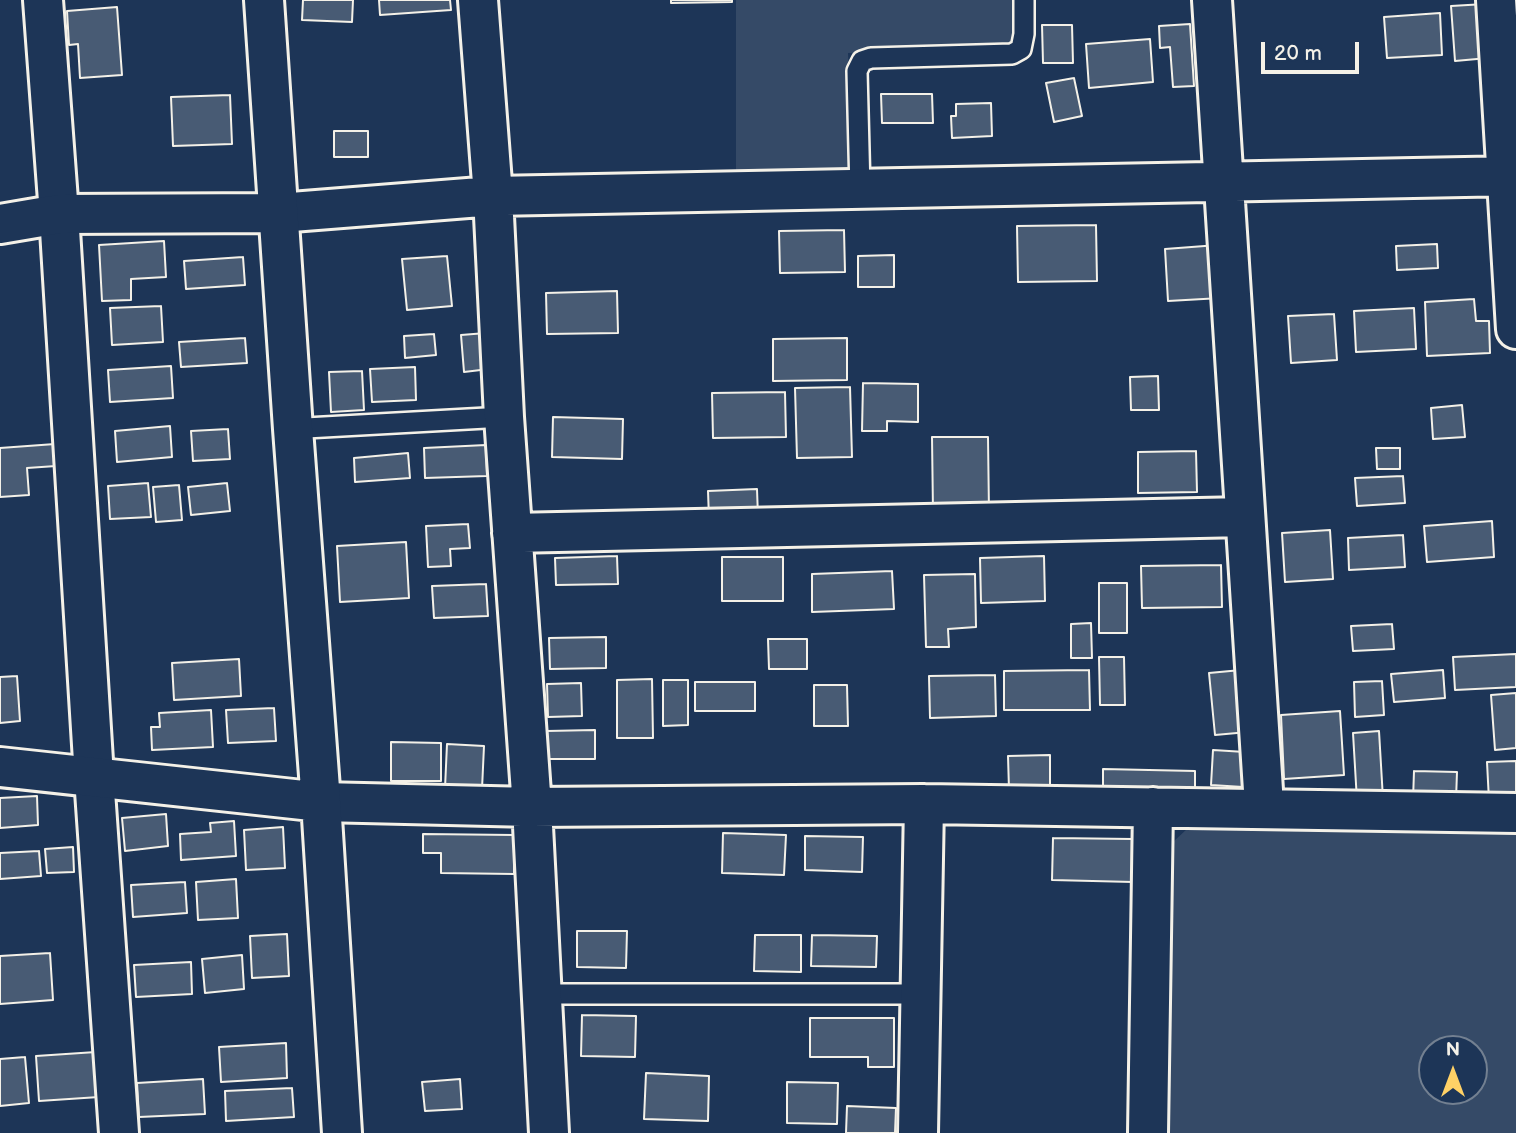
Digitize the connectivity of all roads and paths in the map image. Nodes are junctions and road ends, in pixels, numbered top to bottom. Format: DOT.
graph roads {
  1 [pos="43,0"];
  2 [pos="264,0"];
  3 [pos="478,0"];
  4 [pos="1024,0"];
  5 [pos="1212,0"];
  6 [pos="1496,0"];
  7 [pos="1511,176"];
  8 [pos="1223,182"];
  9 [pos="860,190"];
  10 [pos="493,196"];
  11 [pos="279,213"];
  12 [pos="59,214"];
  13 [pos="0,224"];
  14 [pos="1516,329"];
  15 [pos="504,417"];
  16 [pos="289,429"];
  17 [pos="1245,517"];
  18 [pos="512,533"];
  19 [pos="0,767"];
  20 [pos="94,777"];
  21 [pos="321,802"];
  22 [pos="924,804"];
  23 [pos="532,807"];
  24 [pos="1153,807"];
  25 [pos="1262,809"];
  26 [pos="1516,813"];
  27 [pos="542,994"];
  28 [pos="920,994"];
  29 [pos="119,1133"];
  30 [pos="342,1133"];
  31 [pos="549,1133"];
  32 [pos="918,1133"];
  33 [pos="1148,1133"];
  1 -- 12 [label="street"];
  2 -- 11 [label="street"];
  3 -- 10 [label="street"];
  4 -- 9 [label="lane"];
  5 -- 8 [label="street"];
  6 -- 7 [label="street"];
  7 -- 8 [label="street"];
  7 -- 14 [label="street"];
  8 -- 9 [label="street"];
  8 -- 17 [label="street"];
  9 -- 10 [label="street"];
  10 -- 11 [label="street"];
  10 -- 15 [label="street"];
  11 -- 12 [label="street"];
  11 -- 16 [label="street"];
  12 -- 13 [label="street"];
  12 -- 20 [label="street"];
  15 -- 16 [label="lane"];
  15 -- 18 [label="street"];
  16 -- 21 [label="street"];
  17 -- 18 [label="street"];
  17 -- 25 [label="street"];
  18 -- 23 [label="street"];
  19 -- 20 [label="street"];
  20 -- 21 [label="street"];
  20 -- 29 [label="street"];
  21 -- 23 [label="street"];
  21 -- 30 [label="street"];
  22 -- 23 [label="street"];
  22 -- 24 [label="street"];
  22 -- 28 [label="street"];
  23 -- 27 [label="street"];
  24 -- 25 [label="street"];
  24 -- 33 [label="street"];
  25 -- 26 [label="street"];
  27 -- 28 [label="lane"];
  27 -- 31 [label="street"];
  28 -- 32 [label="street"];
}
